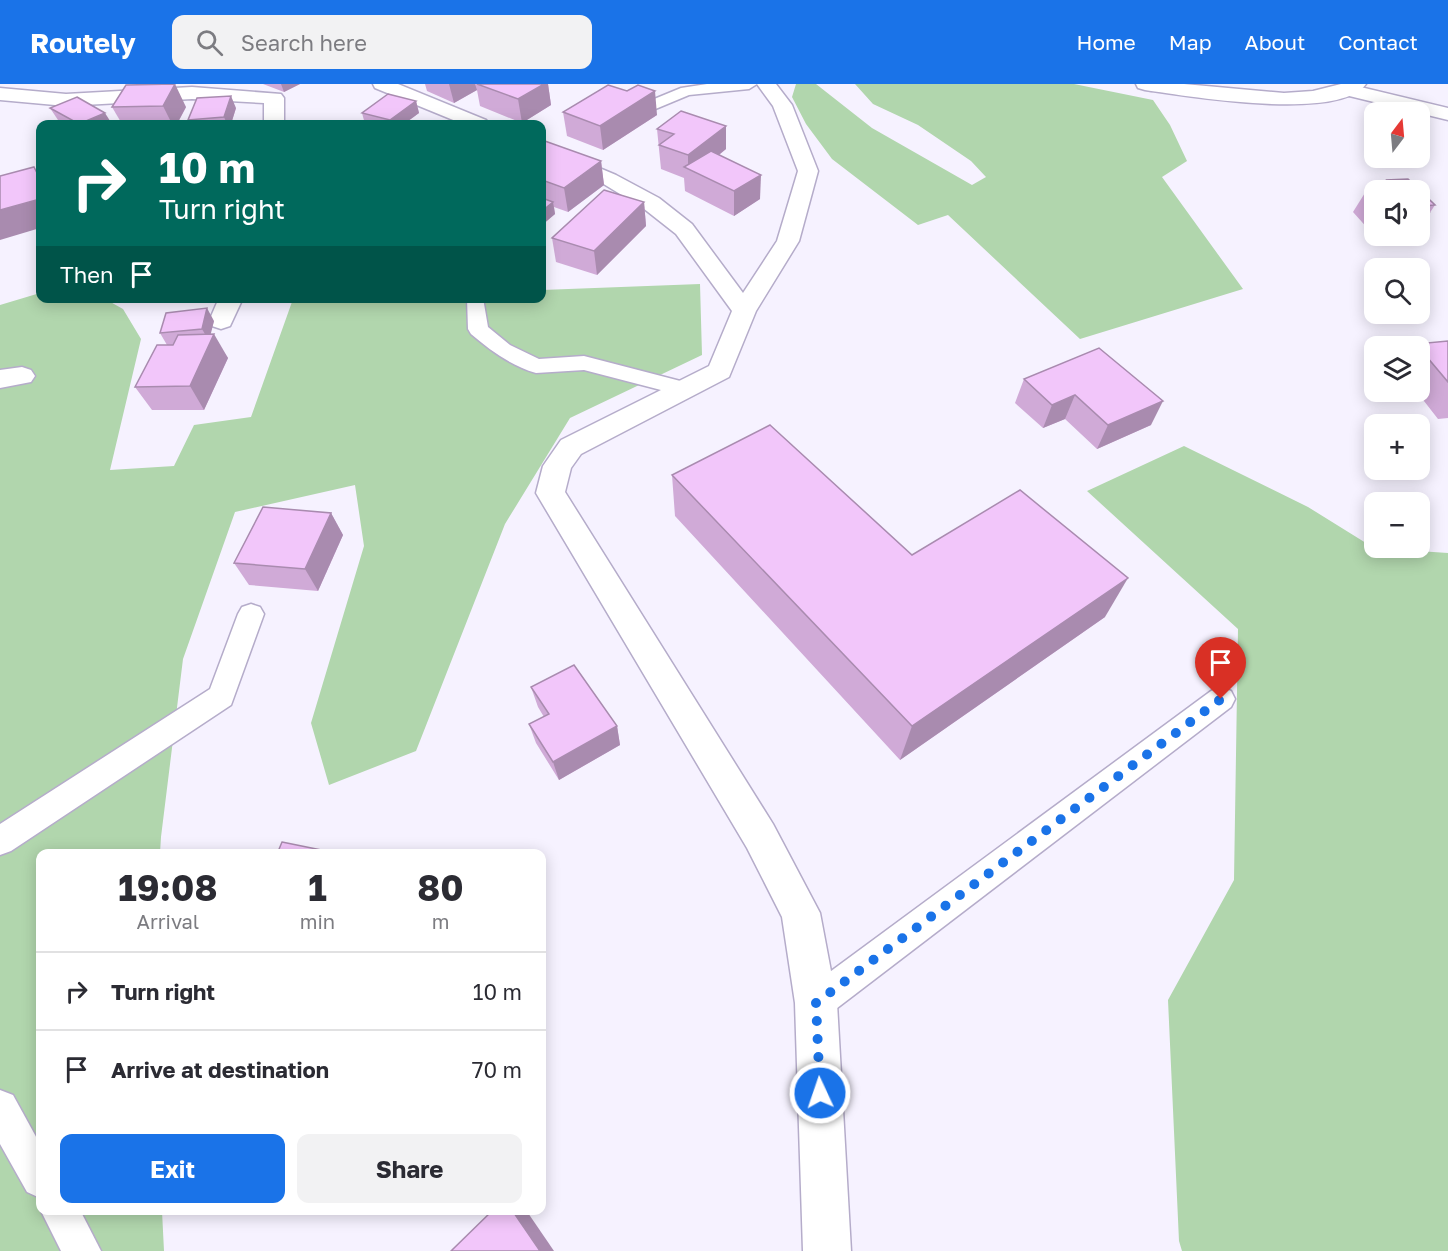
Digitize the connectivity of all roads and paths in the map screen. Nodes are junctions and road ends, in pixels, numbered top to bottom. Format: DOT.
graph roads {
  1 [pos="382,84"];
  2 [pos="749,84"];
  3 [pos="766,84"];
  4 [pos="1145,84"];
  5 [pos="1352,87"];
  6 [pos="0,94"];
  7 [pos="653,105"];
  8 [pos="1448,114"];
  9 [pos="274,120"];
  10 [pos="469,120"];
  11 [pos="546,152"];
  12 [pos="229,303"];
  13 [pos="475,303"];
  14 [pos="744,311"];
  15 [pos="221,321"];
  16 [pos="684,389"];
  17 [pos="251,614"];
  18 [pos="1221,699"];
  19 [pos="0,841"];
  20 [pos="816,1003"];
  21 [pos="0,1108"];
  22 [pos="36,1172"];
  23 [pos="62,1215"];
  24 [pos="82,1251"];
  25 [pos="827,1251"];
  1 -- 10 [label="street"];
  2 -- 7 [label="lane"];
  3 -- 14 [label="street"];
  4 -- 5 [label="street"];
  5 -- 8 [label="street"];
  6 -- 9 [label="street"];
  11 -- 14 [label="street"];
  12 -- 15 [label="street"];
  13 -- 16 [label="lane"];
  14 -- 16 [label="street"];
  16 -- 20 [label="street"];
  17 -- 19 [label="lane"];
  18 -- 20 [label="lane"];
  20 -- 25 [label="street"];
  21 -- 22 [label="lane"];
  23 -- 24 [label="lane"];
}
